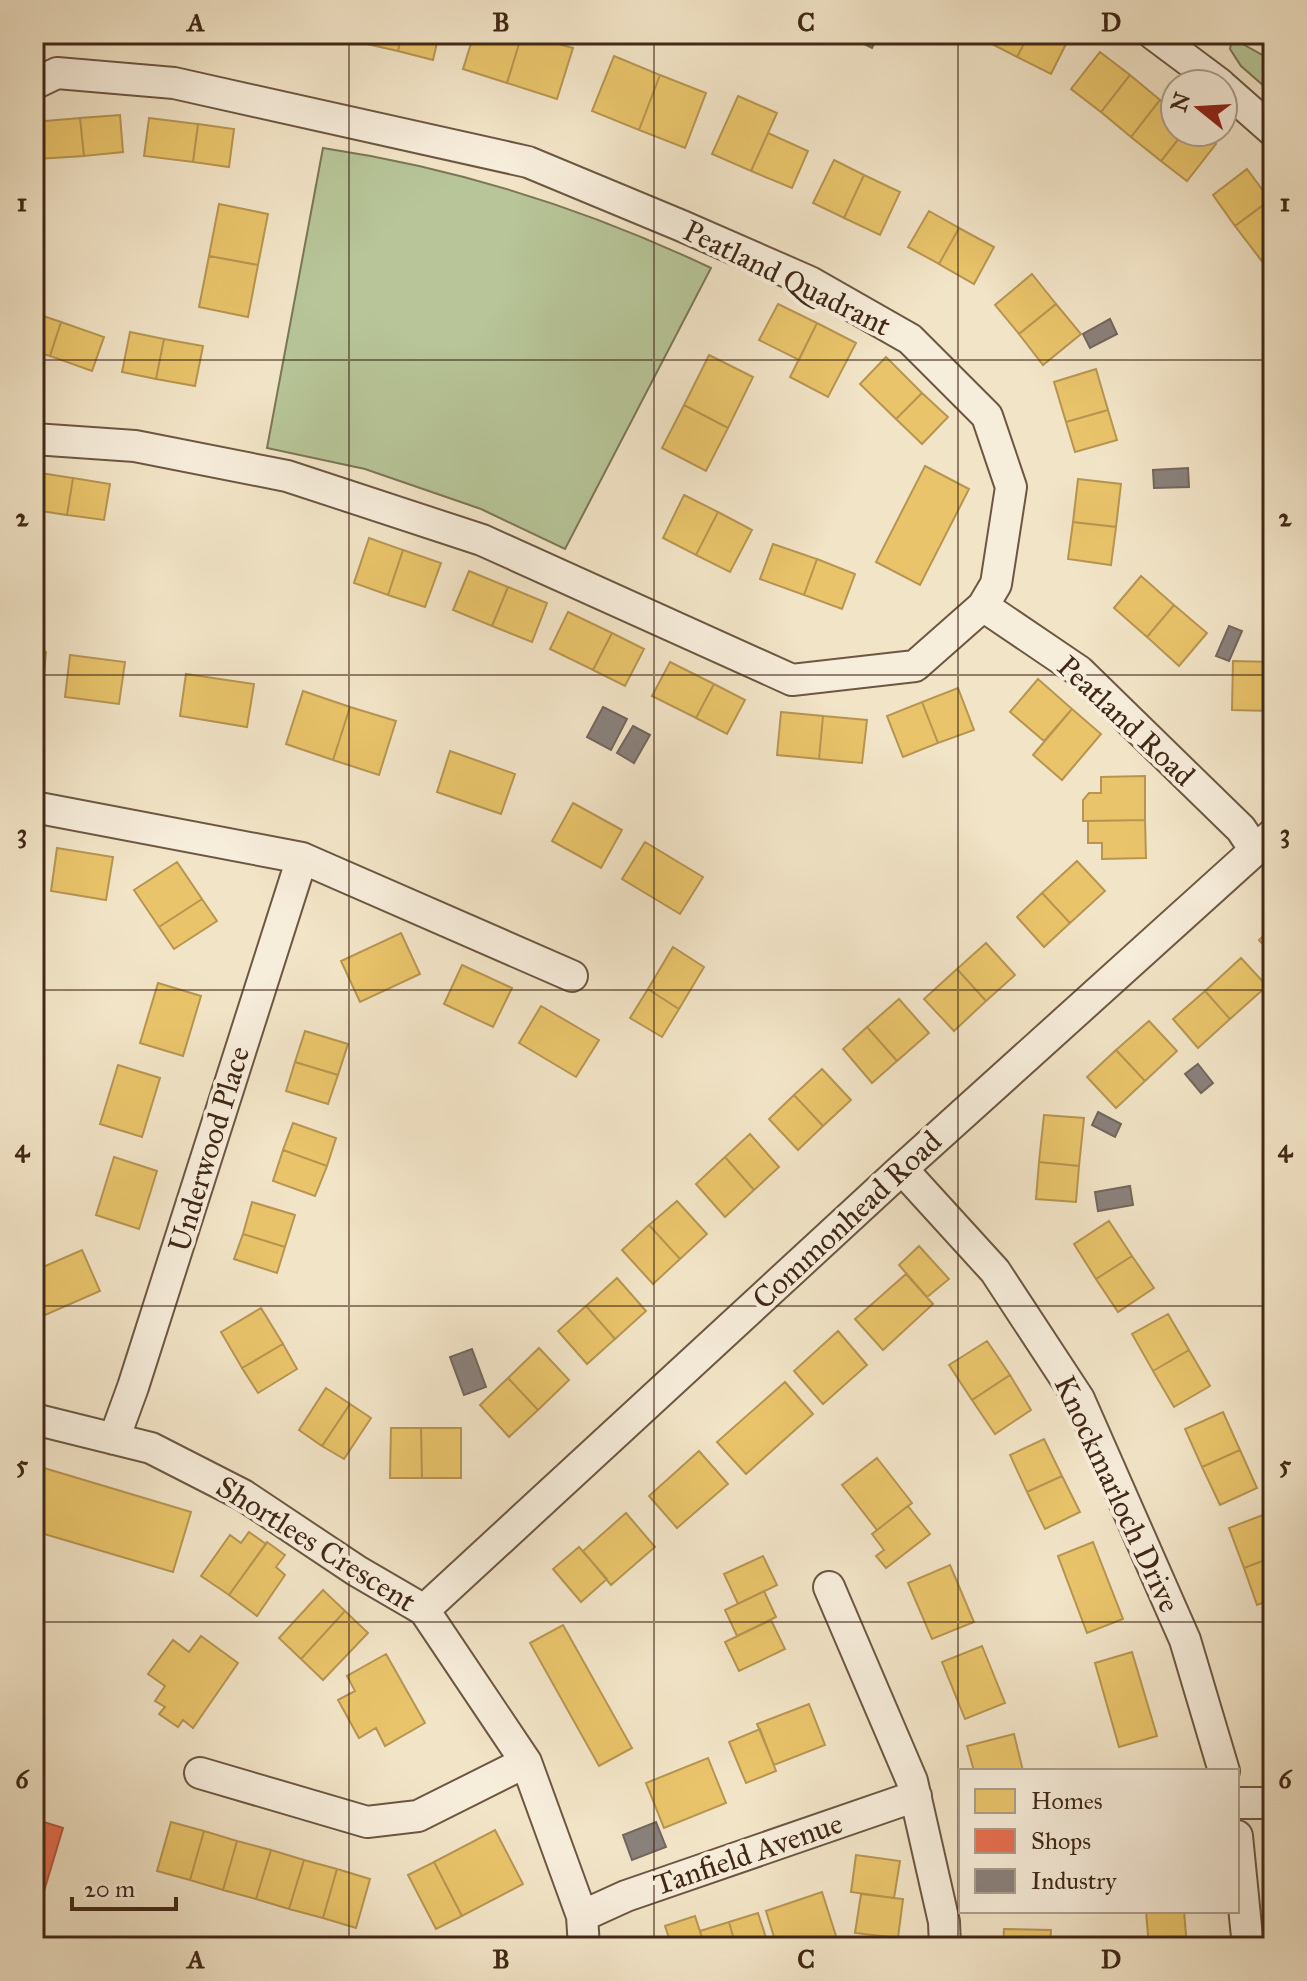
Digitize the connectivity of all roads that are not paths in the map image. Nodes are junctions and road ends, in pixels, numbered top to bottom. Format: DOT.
graph roads {
  1 [pos="1153,34"];
  2 [pos="1198,68"];
  3 [pos="34,84"];
  4 [pos="1239,101"];
  5 [pos="1273,131"];
  6 [pos="34,439"];
  7 [pos="983,606"];
  8 [pos="34,807"];
  9 [pos="1264,842"];
  10 [pos="302,858"];
  11 [pos="572,976"];
  12 [pos="902,1169"];
  13 [pos="34,1419"];
  14 [pos="114,1439"];
  15 [pos="829,1587"];
  16 [pos="424,1610"];
  17 [pos="526,1762"];
  18 [pos="1223,1769"];
  19 [pos="200,1773"];
  20 [pos="916,1796"];
  21 [pos="1239,1803"];
  22 [pos="1273,1803"];
  23 [pos="1239,1856"];
  24 [pos="582,1916"];
  25 [pos="584,1947"];
  26 [pos="945,1947"];
  27 [pos="1248,1947"];
  1 -- 2 [label="street"];
  3 -- 7 [label="street, Peatland Quadrant"];
  4 -- 5 [label="street"];
  6 -- 7 [label="street, Peatland Quadrant"];
  7 -- 9 [label="street, Peatland Road"];
  8 -- 10 [label="street"];
  9 -- 12 [label="street, Commonhead Road"];
  10 -- 11 [label="street"];
  10 -- 14 [label="street, Underwood Place"];
  12 -- 16 [label="street, Commonhead Road"];
  12 -- 18 [label="street, Knockmarloch Drive"];
  13 -- 14 [label="street, Shortlees Crescent"];
  14 -- 16 [label="street, Shortlees Crescent"];
  15 -- 20 [label="street"];
  16 -- 17 [label="street, Shortlees Crescent"];
  17 -- 19 [label="street"];
  17 -- 24 [label="street, Shortlees Crescent"];
  20 -- 24 [label="street, Tanfield Avenue"];
  20 -- 26 [label="street"];
  21 -- 22 [label="street"];
  23 -- 27 [label="street"];
  24 -- 25 [label="street, Shortlees Crescent"];
}
